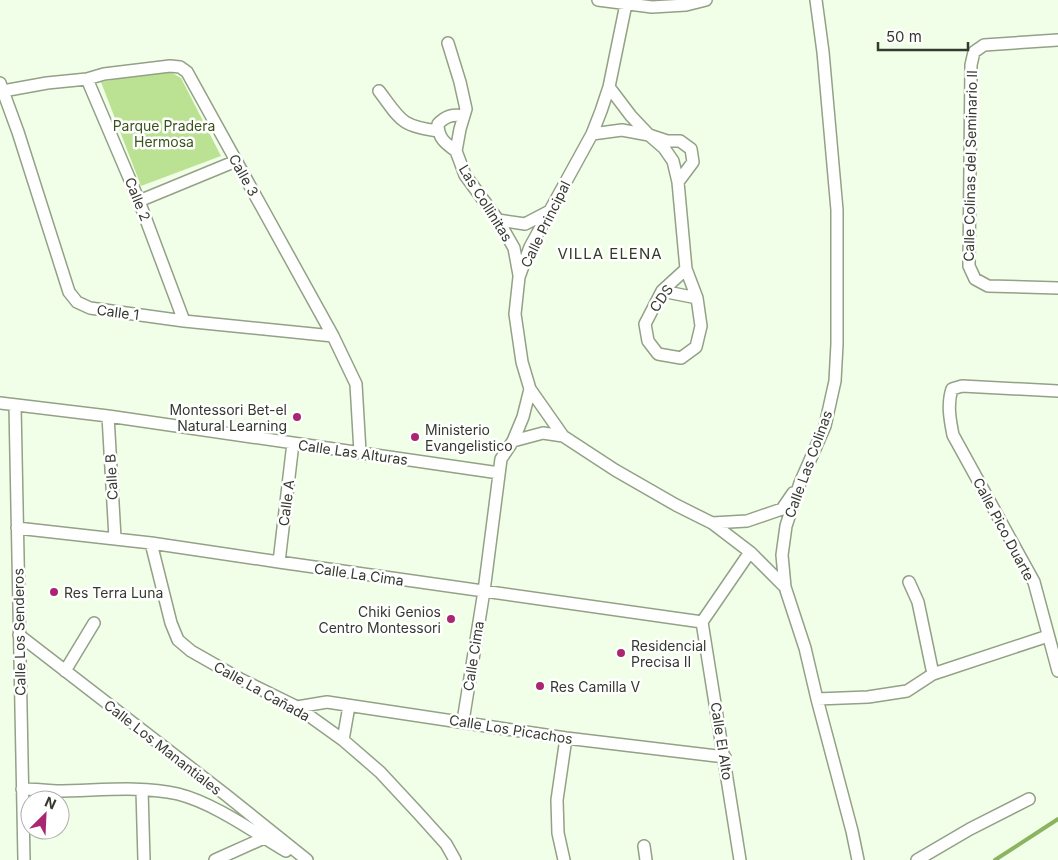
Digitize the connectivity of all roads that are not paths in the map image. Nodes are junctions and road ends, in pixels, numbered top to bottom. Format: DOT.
graph roads {
  1 [pos="598,0"];
  2 [pos="706,0"];
  3 [pos="816,0"];
  4 [pos="626,4"];
  5 [pos="1058,40"];
  6 [pos="448,43"];
  7 [pos="87,79"];
  8 [pos="2,87"];
  9 [pos="609,87"];
  10 [pos="379,91"];
  11 [pos="464,116"];
  12 [pos="438,131"];
  13 [pos="592,134"];
  14 [pos="649,135"];
  15 [pos="456,151"];
  16 [pos="236,161"];
  17 [pos="678,182"];
  18 [pos="139,201"];
  19 [pos="548,212"];
  20 [pos="498,220"];
  21 [pos="686,269"];
  22 [pos="519,277"];
  23 [pos="1058,288"];
  24 [pos="662,291"];
  25 [pos="697,298"];
  26 [pos="184,320"];
  27 [pos="333,336"];
  28 [pos="530,389"];
  29 [pos="1058,391"];
  30 [pos="0,403"];
  31 [pos="16,405"];
  32 [pos="108,416"];
  33 [pos="563,436"];
  34 [pos="513,441"];
  35 [pos="293,444"];
  36 [pos="360,452"];
  37 [pos="499,473"];
  38 [pos="800,483"];
  39 [pos="712,523"];
  40 [pos="17,528"];
  41 [pos="115,538"];
  42 [pos="151,542"];
  43 [pos="750,552"];
  44 [pos="279,562"];
  45 [pos="909,582"];
  46 [pos="786,587"];
  47 [pos="484,591"];
  48 [pos="702,622"];
  49 [pos="94,623"];
  50 [pos="19,635"];
  51 [pos="1048,636"];
  52 [pos="65,671"];
  53 [pos="1058,671"];
  54 [pos="933,674"];
  55 [pos="817,699"];
  56 [pos="349,706"];
  57 [pos="297,707"];
  58 [pos="463,722"];
  59 [pos="566,738"];
  60 [pos="343,740"];
  61 [pos="725,757"];
  62 [pos="22,789"];
  63 [pos="142,790"];
  64 [pos="1029,799"];
  65 [pos="264,838"];
  66 [pos="644,846"];
  67 [pos="24,860"];
  68 [pos="144,860"];
  69 [pos="215,860"];
  70 [pos="302,860"];
  71 [pos="306,860"];
  72 [pos="455,860"];
  73 [pos="564,860"];
  74 [pos="646,860"];
  75 [pos="740,860"];
  76 [pos="858,860"];
  77 [pos="917,860"];
  1 -- 4 [label="street"];
  2 -- 4 [label="street"];
  3 -- 38 [label="street, Calle Las Colinas"];
  4 -- 9 [label="street, Calle Principal"];
  5 -- 23 [label="street, Calle Colinas del Seminario II"];
  6 -- 11 [label="street, Las Collinitas"];
  7 -- 8 [label="street, Calle 3"];
  7 -- 16 [label="street, Calle 3"];
  7 -- 18 [label="street, Calle 2"];
  8 -- 26 [label="street, Calle 1"];
  9 -- 13 [label="street, Calle Principal"];
  9 -- 14 [label="street, CDS"];
  10 -- 12 [label="street"];
  11 -- 12 [label="street"];
  11 -- 15 [label="street, Las Collinitas"];
  12 -- 15 [label="street"];
  13 -- 14 [label="street"];
  13 -- 19 [label="street, Calle Principal"];
  14 -- 17 [label="street, CDS"];
  14 -- 17 [label="street"];
  15 -- 20 [label="street, Las Collinitas"];
  16 -- 18 [label="street"];
  16 -- 27 [label="street, Calle 3"];
  17 -- 21 [label="street, CDS"];
  18 -- 26 [label="street, Calle 2"];
  19 -- 20 [label="street"];
  19 -- 22 [label="street, Calle Principal"];
  20 -- 22 [label="street, Las Collinitas"];
  21 -- 24 [label="street, CDS"];
  21 -- 25 [label="street, CDS"];
  22 -- 28 [label="street, Calle Principal"];
  24 -- 25 [label="street"];
  24 -- 25 [label="street, CDS"];
  26 -- 27 [label="street, Calle 1"];
  27 -- 36 [label="street, Calle 3"];
  28 -- 33 [label="street, Calle Principal"];
  28 -- 34 [label="street, Calle Cima"];
  29 -- 51 [label="street, Calle Pico Duarte"];
  30 -- 31 [label="street, Calle Las Alturas"];
  31 -- 32 [label="street, Calle Las Alturas"];
  31 -- 40 [label="street, Calle Los Senderos"];
  32 -- 35 [label="street, Calle Las Alturas"];
  32 -- 41 [label="street, Calle B"];
  33 -- 34 [label="street"];
  33 -- 39 [label="street, Calle Principal"];
  34 -- 37 [label="street, Calle Cima"];
  35 -- 36 [label="street, Calle Las Alturas"];
  35 -- 44 [label="street, Calle A"];
  36 -- 37 [label="street, Calle Las Alturas"];
  37 -- 47 [label="street, Calle Cima"];
  38 -- 39 [label="street, Calle Principal"];
  38 -- 46 [label="street, Calle Las Colinas"];
  39 -- 43 [label="street"];
  40 -- 41 [label="street, Calle La Cima"];
  40 -- 50 [label="street, Calle Los Senderos"];
  41 -- 42 [label="street, Calle La Cima"];
  42 -- 44 [label="street, Calle La Cima"];
  42 -- 57 [label="street, Calle La Cañada"];
  43 -- 46 [label="street"];
  43 -- 48 [label="street"];
  44 -- 47 [label="street, Calle La Cima"];
  45 -- 54 [label="street"];
  46 -- 55 [label="street, Calle Las Colinas"];
  47 -- 48 [label="street, Calle La Cima"];
  47 -- 58 [label="street, Calle Cima"];
  48 -- 61 [label="street, Calle El Alto"];
  49 -- 52 [label="street"];
  50 -- 52 [label="street, Calle Los Manantiales"];
  50 -- 62 [label="street, Calle Los Senderos"];
  51 -- 53 [label="street, Calle Pico Duarte"];
  51 -- 54 [label="street"];
  52 -- 71 [label="street, Calle Los Manantiales"];
  54 -- 55 [label="street"];
  55 -- 76 [label="street, Calle Las Colinas"];
  56 -- 57 [label="street, Calle Los Picachos"];
  56 -- 58 [label="street, Calle Los Picachos"];
  56 -- 60 [label="street"];
  57 -- 60 [label="street, Calle La Cañada"];
  58 -- 59 [label="street, Calle Los Picachos"];
  59 -- 61 [label="street, Calle Los Picachos"];
  59 -- 73 [label="street"];
  60 -- 72 [label="street, Calle La Cañada"];
  61 -- 75 [label="street, Calle El Alto"];
  62 -- 63 [label="street"];
  62 -- 67 [label="street, Calle Los Senderos"];
  63 -- 65 [label="street"];
  63 -- 68 [label="street"];
  64 -- 77 [label="street"];
  65 -- 69 [label="street"];
  65 -- 70 [label="street"];
  66 -- 74 [label="street"];
}
